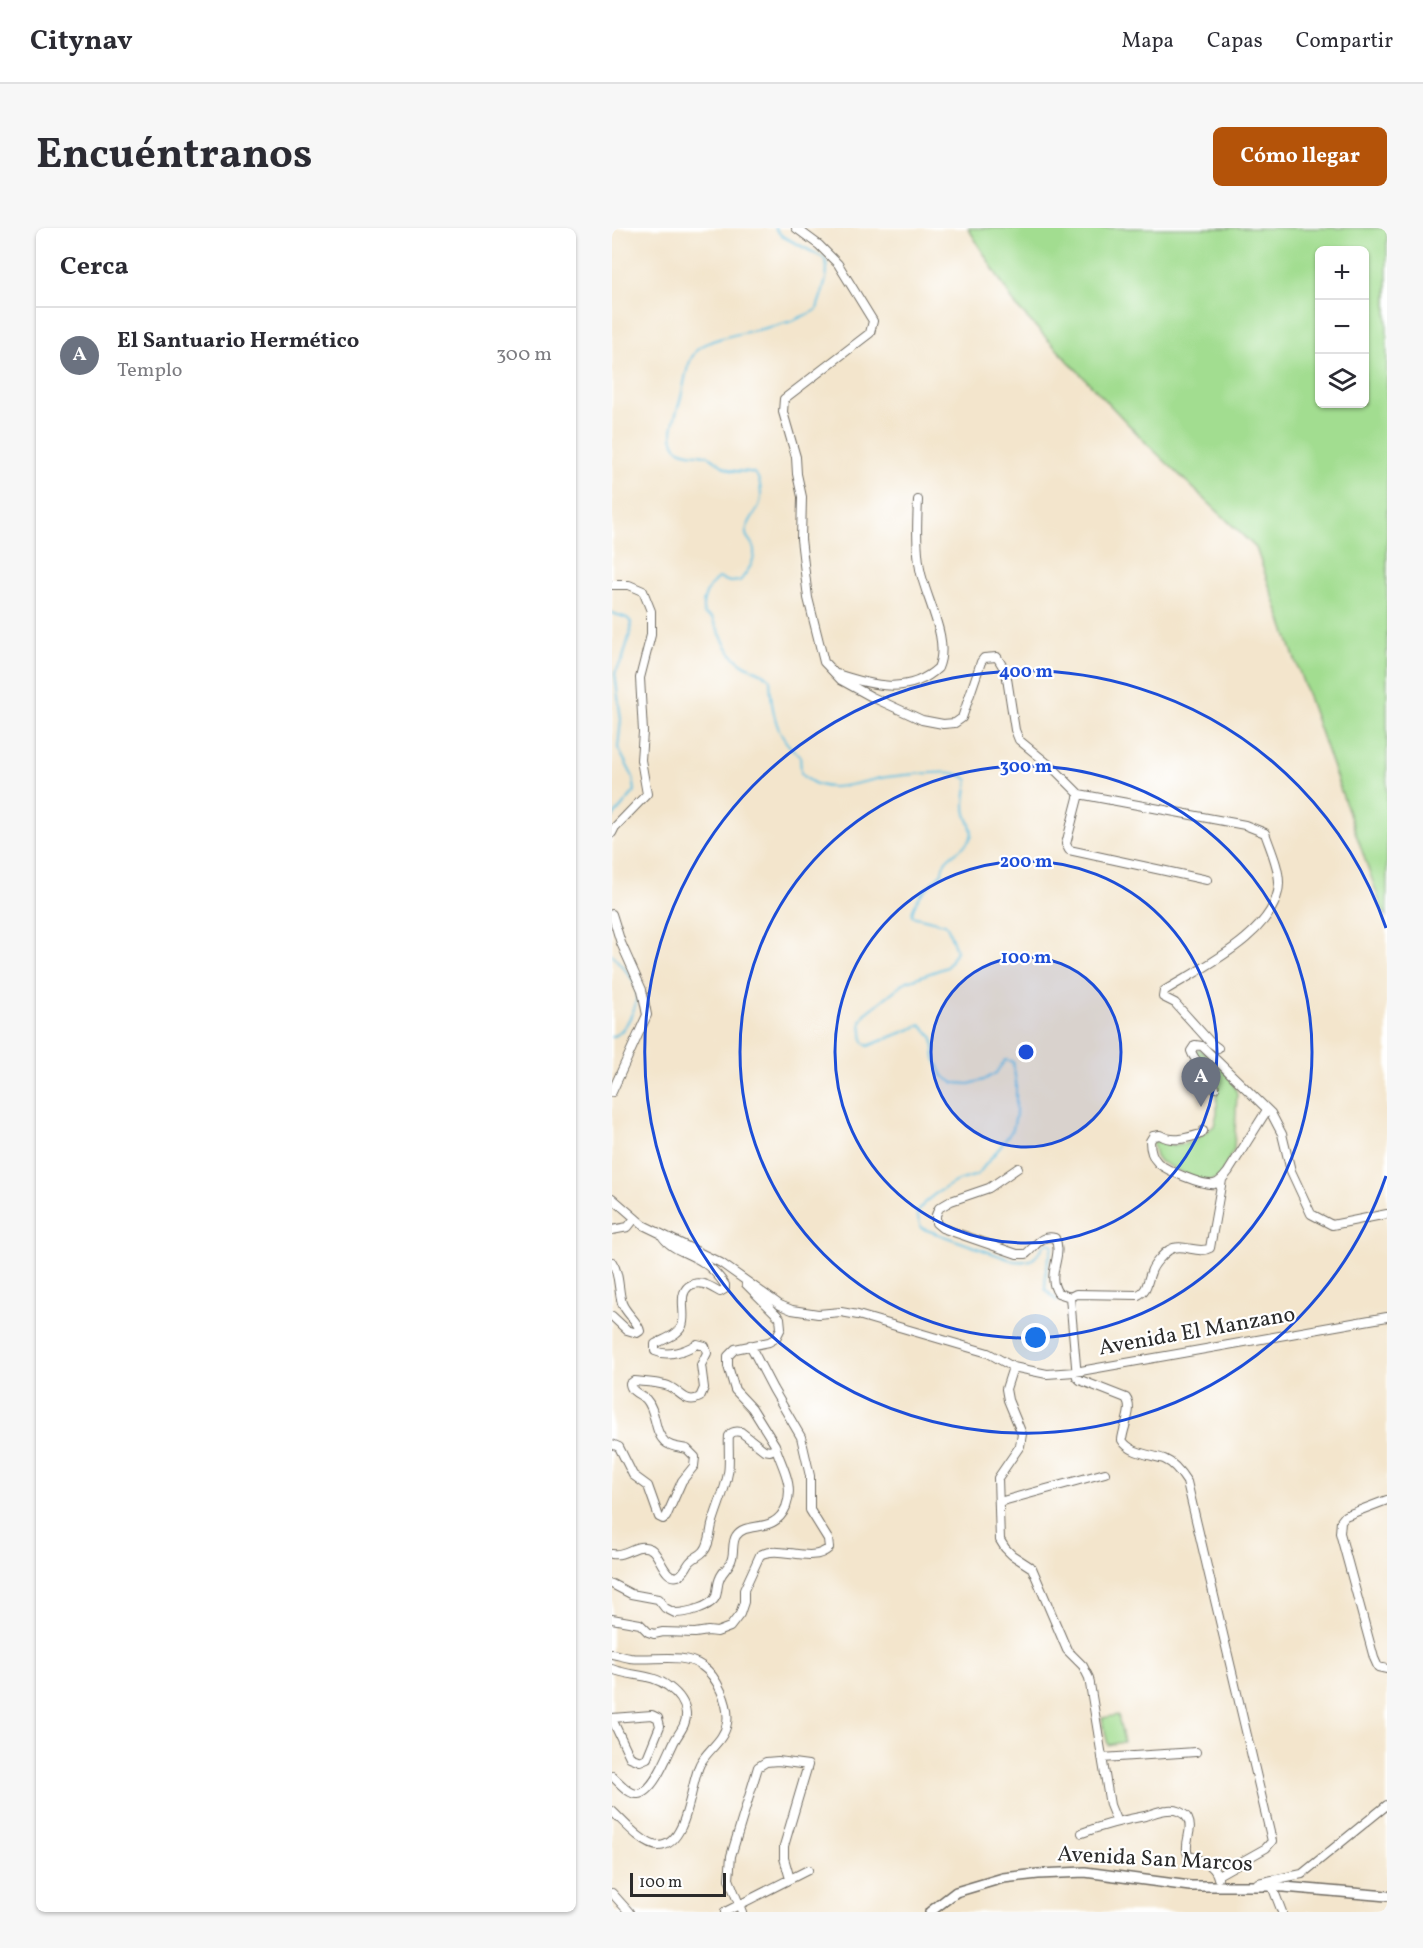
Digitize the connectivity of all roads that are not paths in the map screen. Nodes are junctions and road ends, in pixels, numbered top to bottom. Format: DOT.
graph roads {
  1 [pos="796,228"];
  2 [pos="918,500"];
  3 [pos="612,585"];
  4 [pos="833,672"];
  5 [pos="1079,794"];
  6 [pos="612,833"];
  7 [pos="1207,880"];
  8 [pos="612,914"];
  9 [pos="1218,1048"];
  10 [pos="1215,1088"];
  11 [pos="612,1092"];
  12 [pos="1267,1110"];
  13 [pos="1203,1131"];
  14 [pos="1018,1168"];
  15 [pos="1222,1180"];
  16 [pos="612,1198"];
  17 [pos="1387,1214"];
  18 [pos="635,1218"];
  19 [pos="612,1230"];
  20 [pos="662,1234"];
  21 [pos="612,1262"];
  22 [pos="740,1275"];
  23 [pos="1070,1297"];
  24 [pos="612,1316"];
  25 [pos="1387,1317"];
  26 [pos="750,1345"];
  27 [pos="1012,1367"];
  28 [pos="1075,1372"];
  29 [pos="612,1444"];
  30 [pos="775,1445"];
  31 [pos="1105,1473"];
  32 [pos="1387,1500"];
  33 [pos="999,1502"];
  34 [pos="612,1554"];
  35 [pos="612,1584"];
  36 [pos="612,1619"];
  37 [pos="612,1654"];
  38 [pos="1387,1669"];
  39 [pos="612,1670"];
  40 [pos="612,1718"];
  41 [pos="1196,1752"];
  42 [pos="1102,1758"];
  43 [pos="612,1776"];
  44 [pos="1387,1805"];
  45 [pos="612,1811"];
  46 [pos="1116,1820"];
  47 [pos="1082,1833"];
  48 [pos="808,1870"];
  49 [pos="1218,1875"];
  50 [pos="790,1879"];
  51 [pos="1219,1886"];
  52 [pos="1240,1886"];
  53 [pos="1272,1886"];
  54 [pos="612,1893"];
  55 [pos="1387,1896"];
  56 [pos="741,1908"];
  57 [pos="624,1911"];
  58 [pos="725,1912"];
  59 [pos="930,1912"];
  60 [pos="1282,1912"];
  1 -- 4 [label="street"];
  2 -- 4 [label="street"];
  3 -- 6 [label="street"];
  4 -- 5 [label="street"];
  5 -- 7 [label="street"];
  5 -- 9 [label="street"];
  8 -- 11 [label="street"];
  10 -- 12 [label="street"];
  12 -- 15 [label="street"];
  12 -- 17 [label="street"];
  13 -- 15 [label="street"];
  14 -- 23 [label="street"];
  15 -- 23 [label="street"];
  16 -- 18 [label="street"];
  18 -- 19 [label="street"];
  18 -- 20 [label="street"];
  20 -- 22 [label="street"];
  20 -- 29 [label="street"];
  21 -- 24 [label="street"];
  22 -- 26 [label="street"];
  22 -- 27 [label="street, Avenida El Manzano"];
  23 -- 28 [label="street"];
  25 -- 28 [label="street, Avenida El Manzano"];
  26 -- 30 [label="street"];
  26 -- 36 [label="street"];
  27 -- 28 [label="street, Avenida El Manzano"];
  27 -- 33 [label="street"];
  28 -- 49 [label="street"];
  30 -- 34 [label="street"];
  30 -- 35 [label="street"];
  31 -- 33 [label="street"];
  32 -- 38 [label="street"];
  33 -- 42 [label="street"];
  37 -- 45 [label="street"];
  39 -- 43 [label="street"];
  40 -- 40 [label="street"];
  41 -- 42 [label="street"];
  42 -- 46 [label="street"];
  44 -- 52 [label="street"];
  46 -- 47 [label="street"];
  46 -- 49 [label="street"];
  48 -- 50 [label="street"];
  49 -- 51 [label="street"];
  50 -- 56 [label="street"];
  50 -- 56 [label="street"];
  51 -- 52 [label="street, Avenida San Marcos"];
  51 -- 59 [label="street, Avenida San Marcos"];
  52 -- 53 [label="street, Avenida San Marcos"];
  53 -- 55 [label="street, Avenida San Marcos"];
  53 -- 60 [label="street"];
  54 -- 57 [label="street"];
  56 -- 58 [label="street"];
}
